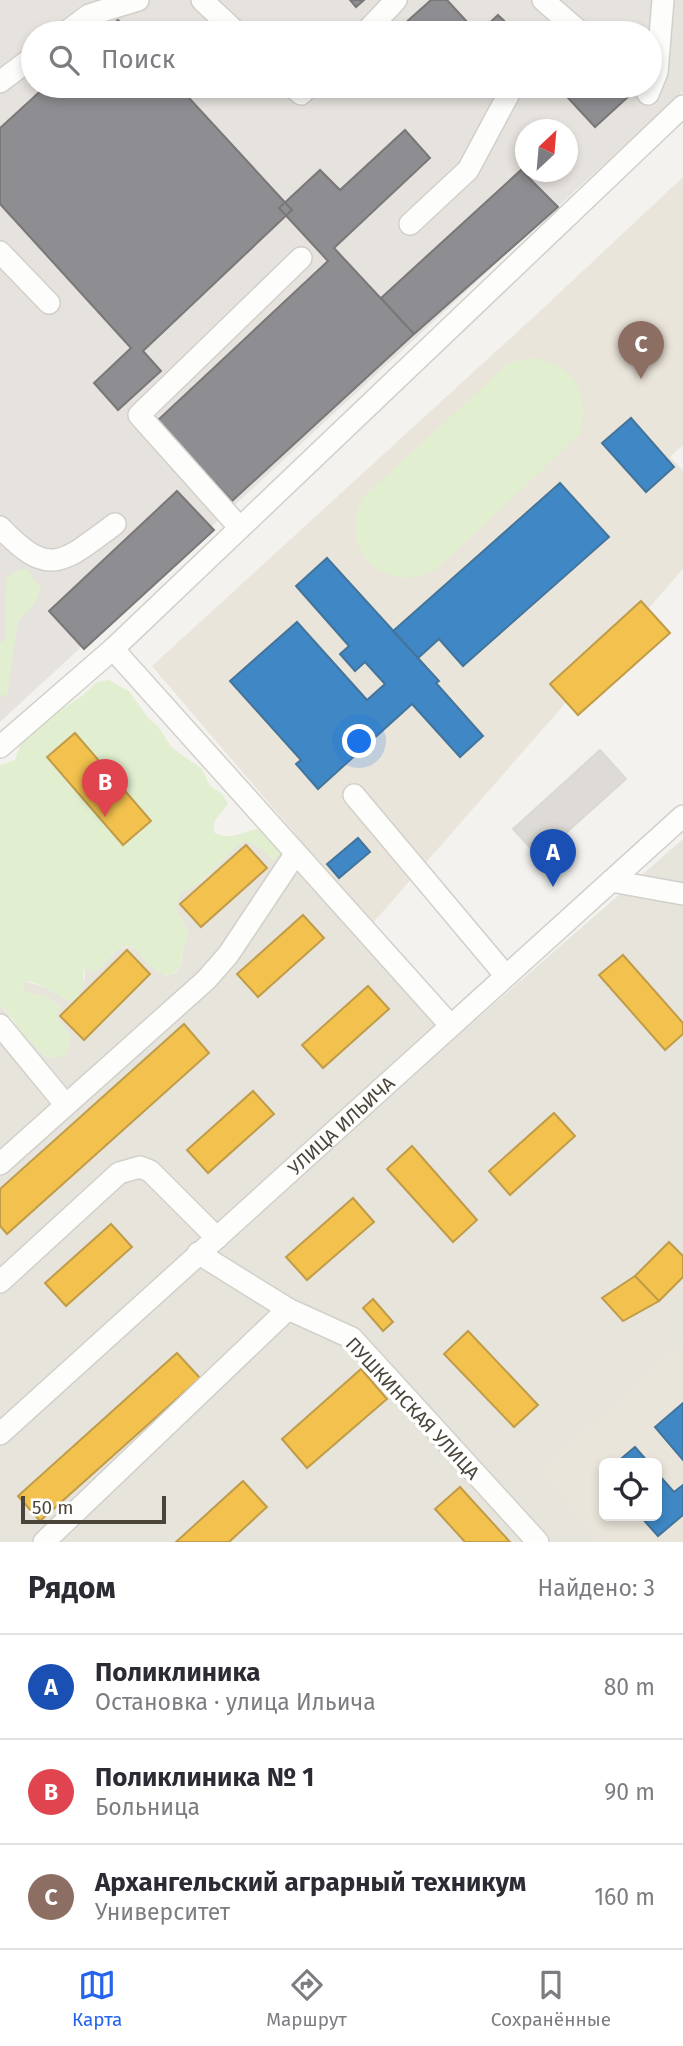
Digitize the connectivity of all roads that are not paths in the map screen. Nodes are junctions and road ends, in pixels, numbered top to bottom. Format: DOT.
graph roads {
  1 [pos="138,0"];
  2 [pos="202,0"];
  3 [pos="396,0"];
  4 [pos="543,0"];
  5 [pos="663,0"];
  6 [pos="81,21"];
  7 [pos="224,21"];
  8 [pos="376,21"];
  9 [pos="561,21"];
  10 [pos="661,21"];
  11 [pos="21,66"];
  12 [pos="0,82"];
  13 [pos="507,98"];
  14 [pos="657,98"];
  15 [pos="678,111"];
  16 [pos="410,224"];
  17 [pos="0,252"];
  18 [pos="301,258"];
  19 [pos="48,303"];
  20 [pos="115,524"];
  21 [pos="0,527"];
  22 [pos="240,528"];
  23 [pos="113,649"];
  24 [pos="0,747"];
  25 [pos="354,795"];
  26 [pos="683,816"];
  27 [pos="296,853"];
  28 [pos="611,881"];
  29 [pos="683,894"];
  30 [pos="506,976"];
  31 [pos="0,1025"];
  32 [pos="451,1026"];
  33 [pos="65,1104"];
  34 [pos="0,1164"];
  35 [pos="217,1238"];
  36 [pos="198,1253"];
  37 [pos="0,1282"];
  38 [pos="288,1309"];
  39 [pos="0,1434"];
  40 [pos="44,1542"];
  41 [pos="538,1542"];
  1 -- 6 [label="street"];
  2 -- 7 [label="street"];
  3 -- 8 [label="street"];
  4 -- 9 [label="street"];
  5 -- 10 [label="street"];
  11 -- 12 [label="street"];
  13 -- 16 [label="street"];
  14 -- 15 [label="street"];
  15 -- 22 [label="street"];
  17 -- 19 [label="street"];
  18 -- 22 [label="street"];
  20 -- 21 [label="street"];
  22 -- 23 [label="street"];
  23 -- 24 [label="street"];
  23 -- 27 [label="street"];
  25 -- 30 [label="street"];
  26 -- 28 [label="street, УЛИЦА ИЛЬИЧА"];
  27 -- 32 [label="street"];
  27 -- 33 [label="street"];
  28 -- 29 [label="street"];
  28 -- 30 [label="street, УЛИЦА ИЛЬИЧА"];
  30 -- 32 [label="street, УЛИЦА ИЛЬИЧА"];
  31 -- 33 [label="street"];
  32 -- 35 [label="street, УЛИЦА ИЛЬИЧА"];
  33 -- 34 [label="street"];
  35 -- 36 [label="street, УЛИЦА ИЛЬИЧА"];
  35 -- 37 [label="street"];
  36 -- 38 [label="street, ПУШКИНСКАЯ УЛИЦА"];
  36 -- 39 [label="street, УЛИЦА ИЛЬИЧА"];
  38 -- 40 [label="street"];
  38 -- 41 [label="street, ПУШКИНСКАЯ УЛИЦА"];
}
